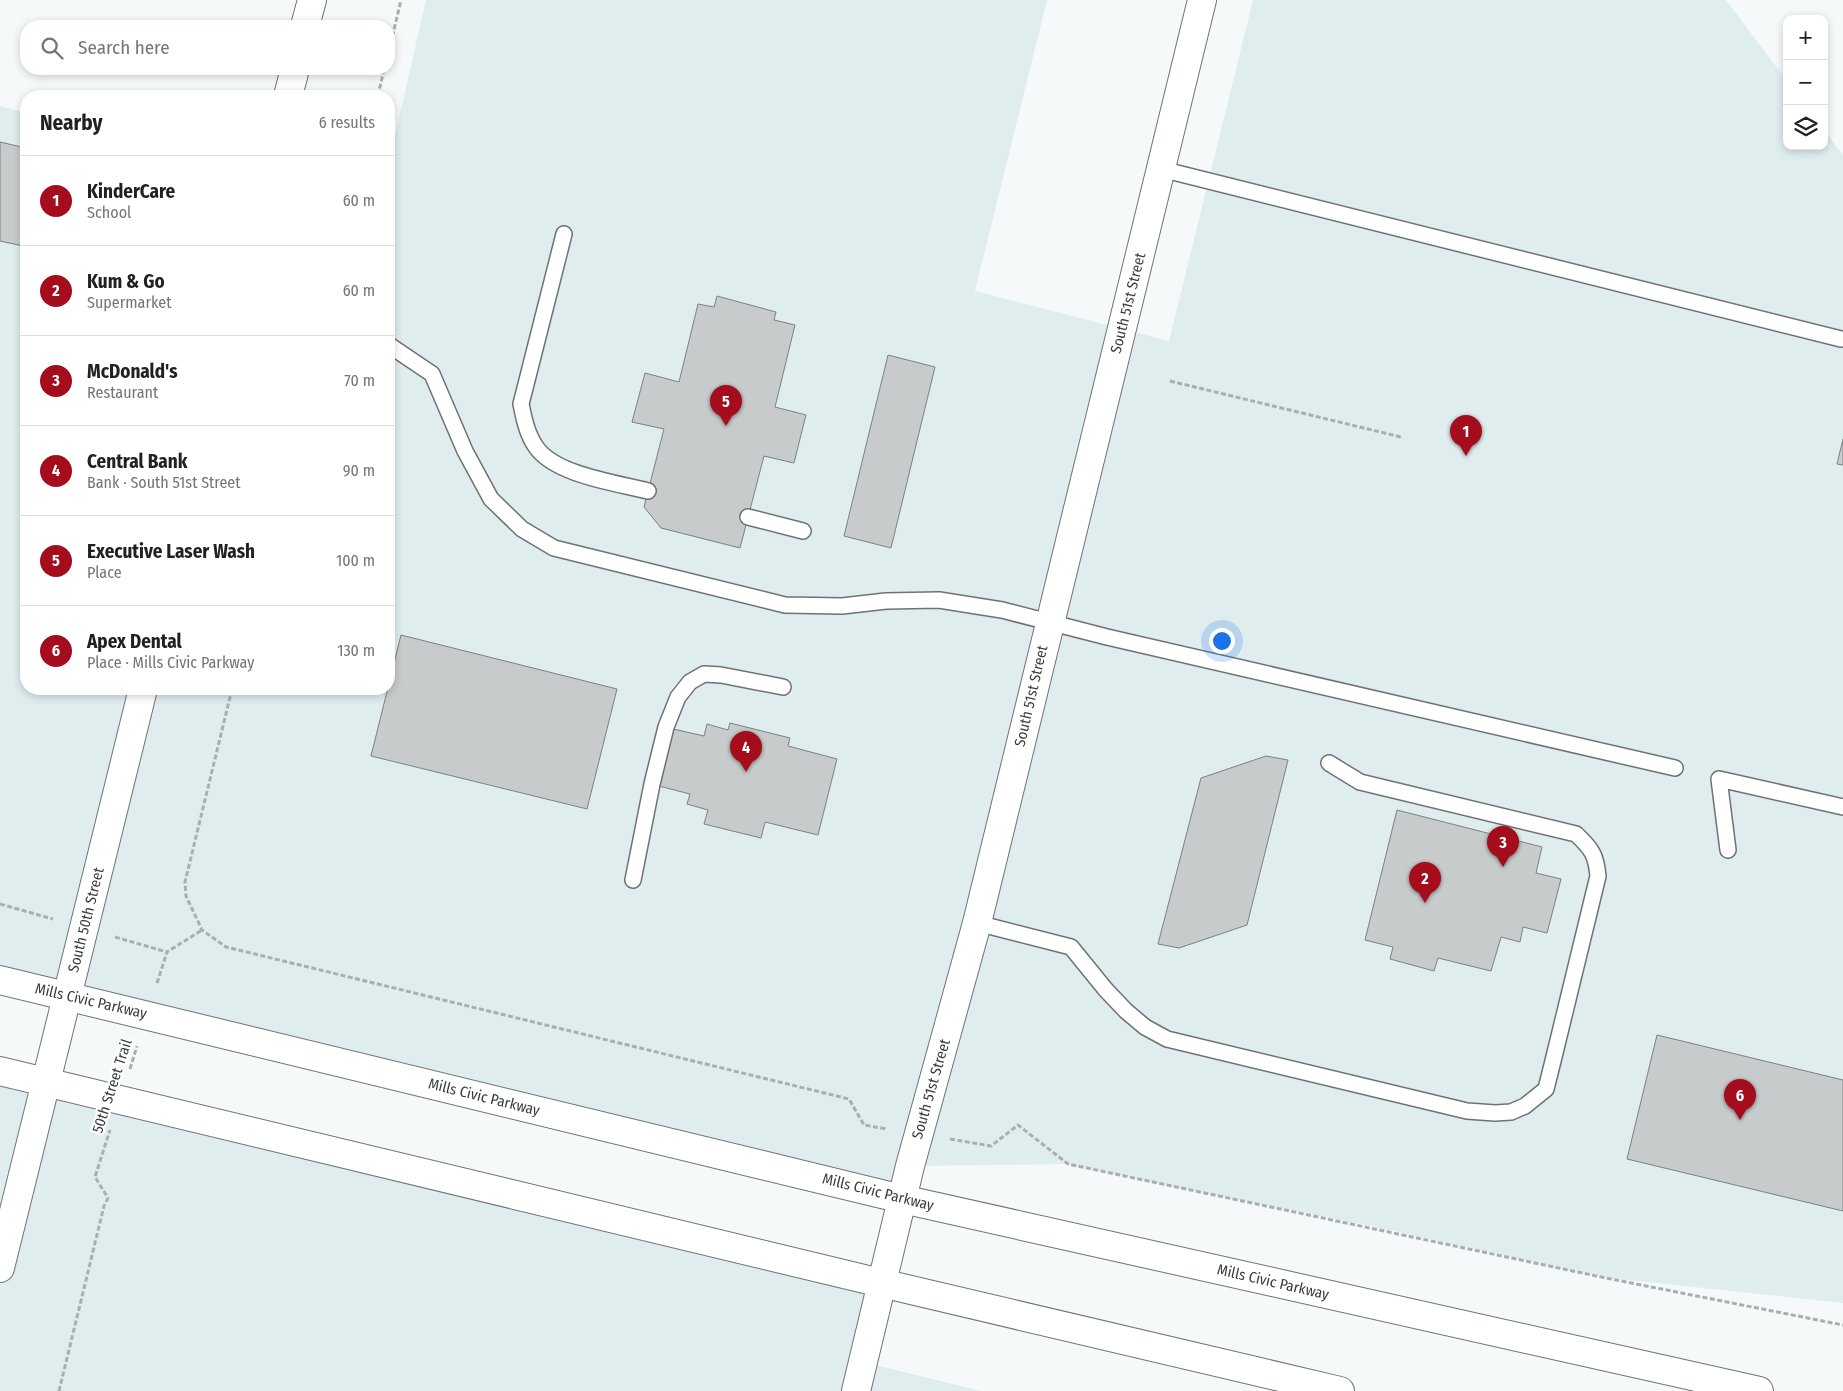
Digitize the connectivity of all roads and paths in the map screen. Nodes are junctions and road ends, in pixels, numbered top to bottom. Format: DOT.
graph roads {
  1 [pos="312,0"];
  2 [pos="401,0"];
  3 [pos="1202,0"];
  4 [pos="307,20"];
  5 [pos="395,25"];
  6 [pos="293,75"];
  7 [pos="383,75"];
  8 [pos="290,90"];
  9 [pos="379,90"];
  10 [pos="1161,170"];
  11 [pos="564,234"];
  12 [pos="1840,339"];
  13 [pos="395,348"];
  14 [pos="1170,381"];
  15 [pos="1402,437"];
  16 [pos="648,491"];
  17 [pos="748,517"];
  18 [pos="803,531"];
  19 [pos="1049,622"];
  20 [pos="783,688"];
  21 [pos="142,695"];
  22 [pos="231,695"];
  23 [pos="1329,763"];
  24 [pos="1675,768"];
  25 [pos="1843,807"];
  26 [pos="1728,850"];
  27 [pos="633,880"];
  28 [pos="977,923"];
  29 [pos="202,930"];
  30 [pos="0,980"];
  31 [pos="68,995"];
  32 [pos="147,1014"];
  33 [pos="0,1071"];
  34 [pos="47,1082"];
  35 [pos="120,1100"];
  36 [pos="864,1125"];
  37 [pos="991,1146"];
  38 [pos="902,1199"];
  39 [pos="0,1268"];
  40 [pos="881,1284"];
  41 [pos="1843,1325"];
  42 [pos="59,1391"];
  43 [pos="856,1391"];
  44 [pos="1340,1391"];
  45 [pos="1759,1391"];
  1 -- 4 [label="main road"];
  2 -- 5 [label="path"];
  3 -- 10 [label="main road, South 51st Street"];
  6 -- 8 [label="main road"];
  7 -- 9 [label="path"];
  10 -- 12 [label="lane"];
  10 -- 19 [label="main road, South 51st Street"];
  11 -- 16 [label="lane"];
  13 -- 19 [label="lane"];
  14 -- 15 [label="path"];
  17 -- 18 [label="lane"];
  19 -- 24 [label="lane"];
  19 -- 28 [label="main road, South 51st Street"];
  20 -- 27 [label="lane"];
  21 -- 31 [label="main road, South 50th Street"];
  22 -- 29 [label="path"];
  23 -- 28 [label="lane"];
  25 -- 26 [label="lane"];
  28 -- 38 [label="main road, South 51st Street"];
  29 -- 32 [label="path, 50th Street Trail"];
  29 -- 36 [label="path"];
  30 -- 31 [label="main road, Mills Civic Parkway"];
  31 -- 32 [label="main road, Mills Civic Parkway"];
  31 -- 34 [label="main road, South 50th Street"];
  32 -- 35 [label="path, 50th Street Trail"];
  32 -- 38 [label="main road, Mills Civic Parkway"];
  33 -- 34 [label="main road"];
  34 -- 35 [label="main road"];
  34 -- 39 [label="main road, South 50th Street"];
  35 -- 40 [label="main road"];
  35 -- 42 [label="path, 50th Street Trail"];
  37 -- 41 [label="path"];
  38 -- 40 [label="main road, South 51st Street"];
  38 -- 45 [label="main road, Mills Civic Parkway"];
  40 -- 43 [label="main road, South 51st Street"];
  40 -- 44 [label="main road"];
}
